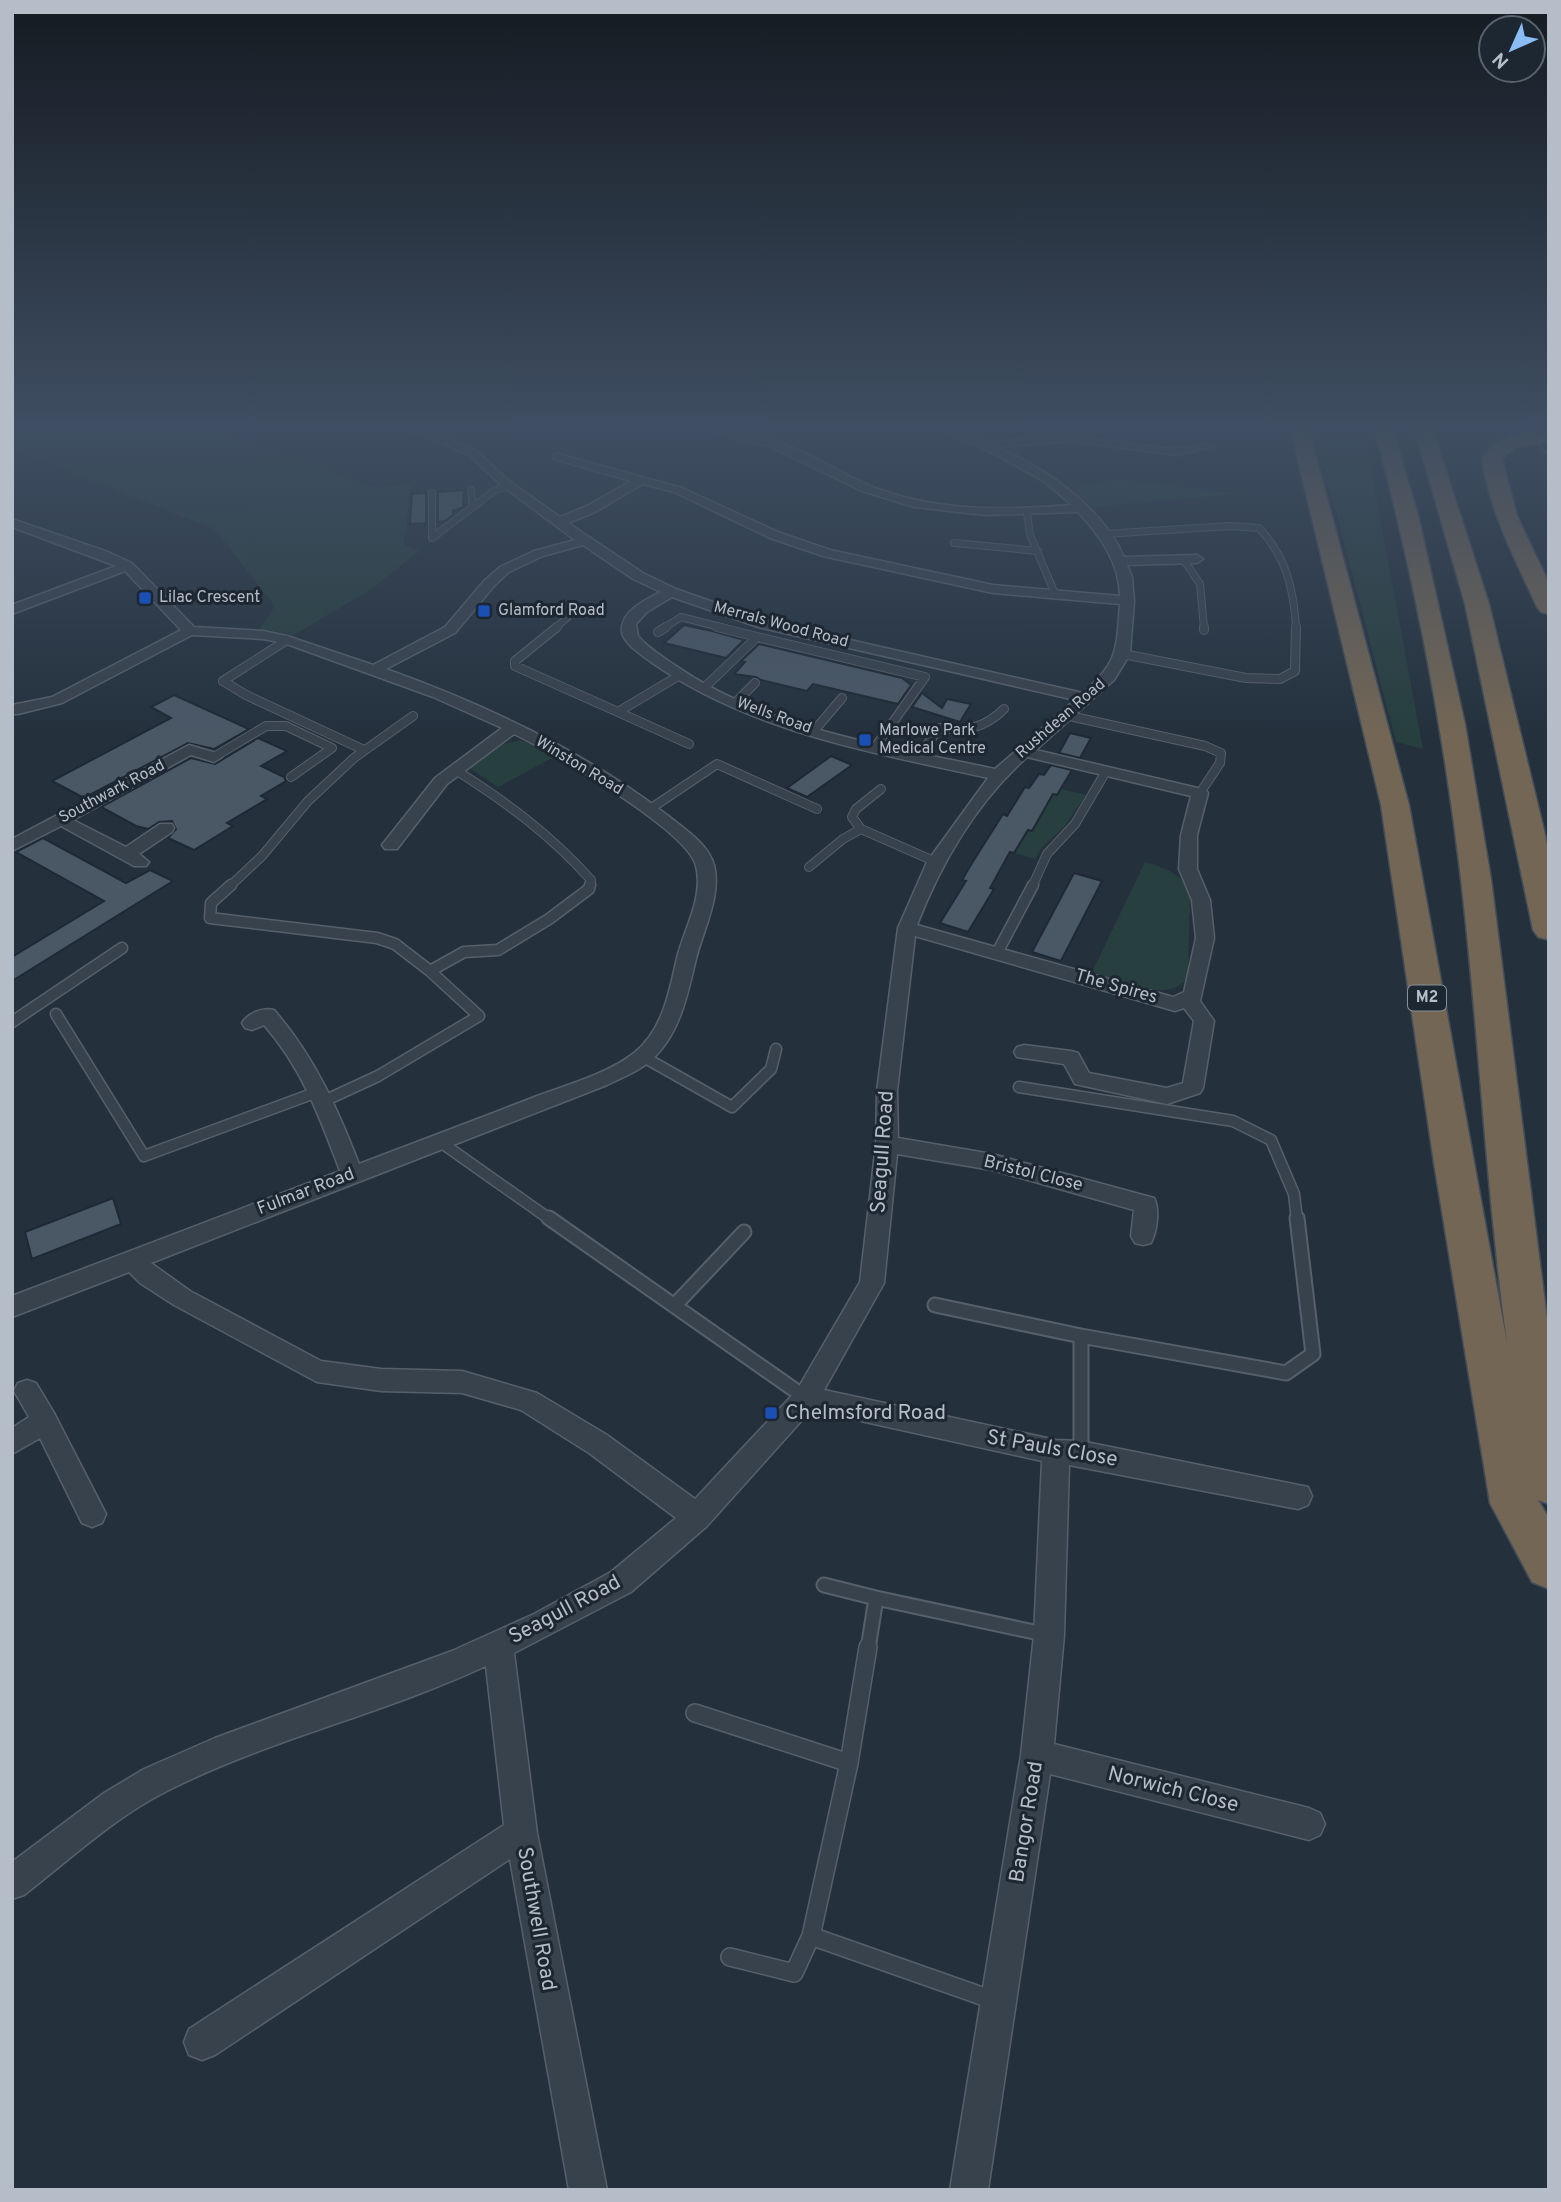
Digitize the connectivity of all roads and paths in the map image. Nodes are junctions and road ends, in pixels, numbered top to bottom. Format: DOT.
graph roads {
  1 [pos="25,530"];
  2 [pos="432,530"];
  3 [pos="443,530"];
  4 [pos="570,530"];
  5 [pos="763,530"];
  6 [pos="1028,530"];
  7 [pos="1100,530"];
  8 [pos="1171,530"];
  9 [pos="1260,530"];
  10 [pos="1325,530"];
  11 [pos="1412,530"];
  12 [pos="1455,530"];
  13 [pos="1515,530"];
  14 [pos="1104,534"];
  15 [pos="585,541"];
  16 [pos="954,543"];
  17 [pos="1038,551"];
  18 [pos="1190,559"];
  19 [pos="1121,561"];
  20 [pos="127,566"];
  21 [pos="671,592"];
  22 [pos="1056,596"];
  23 [pos="1127,601"];
  24 [pos="1549,607"];
  25 [pos="12,610"];
  26 [pos="567,618"];
  27 [pos="190,631"];
  28 [pos="1204,631"];
  29 [pos="658,632"];
  30 [pos="757,637"];
  31 [pos="287,640"];
  32 [pos="1123,654"];
  33 [pos="373,670"];
  34 [pos="680,676"];
  35 [pos="755,683"];
  36 [pos="704,688"];
  37 [pos="842,698"];
  38 [pos="1087,698"];
  39 [pos="735,703"];
  40 [pos="1004,709"];
  41 [pos="14,711"];
  42 [pos="618,712"];
  43 [pos="1065,715"];
  44 [pos="413,716"];
  45 [pos="512,728"];
  46 [pos="814,731"];
  47 [pos="689,744"];
  48 [pos="876,746"];
  49 [pos="364,750"];
  50 [pos="1024,752"];
  51 [pos="919,756"];
  52 [pos="214,757"];
  53 [pos="454,769"];
  54 [pos="1105,773"];
  55 [pos="998,775"];
  56 [pos="291,777"];
  57 [pos="881,789"];
  58 [pos="1200,793"];
  59 [pos="650,809"];
  60 [pos="817,809"];
  61 [pos="61,820"];
  62 [pos="166,828"];
  63 [pos="861,829"];
  64 [pos="391,845"];
  65 [pos="12,846"];
  66 [pos="936,862"];
  67 [pos="809,867"];
  68 [pos="907,928"];
  69 [pos="1549,930"];
  70 [pos="122,948"];
  71 [pos="997,953"];
  72 [pos="430,971"];
  73 [pos="1188,998"];
  74 [pos="56,1014"];
  75 [pos="12,1021"];
  76 [pos="252,1023"];
  77 [pos="893,1035"];
  78 [pos="776,1049"];
  79 [pos="1024,1052"];
  80 [pos="642,1056"];
  81 [pos="600,1080"];
  82 [pos="1019,1087"];
  83 [pos="322,1096"];
  84 [pos="439,1141"];
  85 [pos="887,1144"];
  86 [pos="352,1174"];
  87 [pos="744,1232"];
  88 [pos="1143,1236"];
  89 [pos="132,1260"];
  90 [pos="675,1305"];
  91 [pos="935,1305"];
  92 [pos="12,1307"];
  93 [pos="1081,1336"];
  94 [pos="27,1391"];
  95 [pos="806,1398"];
  96 [pos="45,1421"];
  97 [pos="12,1442"];
  98 [pos="1069,1452"];
  99 [pos="1549,1482"];
  100 [pos="1298,1496"];
  101 [pos="92,1514"];
  102 [pos="697,1517"];
  103 [pos="1549,1565"];
  104 [pos="824,1585"];
  105 [pos="877,1598"];
  106 [pos="1049,1635"];
  107 [pos="498,1646"];
  108 [pos="695,1713"];
  109 [pos="1037,1755"];
  110 [pos="849,1763"];
  111 [pos="1310,1824"];
  112 [pos="521,1833"];
  113 [pos="12,1882"];
  114 [pos="811,1936"];
  115 [pos="730,1956"];
  116 [pos="999,2002"];
  117 [pos="202,2042"];
  118 [pos="588,2190"];
  119 [pos="969,2190"];
  1 -- 20 [label="street"];
  2 -- 3 [label="lane"];
  4 -- 15 [label="street, Merrals Wood Road"];
  5 -- 22 [label="street"];
  6 -- 17 [label="lane"];
  7 -- 14 [label="street"];
  8 -- 14 [label="lane"];
  9 -- 32 [label="lane"];
  10 -- 103 [label="highway, M2"];
  11 -- 99 [label="highway"];
  12 -- 69 [label="highway"];
  13 -- 24 [label="highway"];
  14 -- 19 [label="street"];
  15 -- 21 [label="street, Merrals Wood Road"];
  15 -- 33 [label="street"];
  16 -- 17 [label="lane"];
  17 -- 22 [label="lane"];
  18 -- 19 [label="street"];
  18 -- 28 [label="lane"];
  19 -- 23 [label="street"];
  20 -- 25 [label="street"];
  20 -- 27 [label="street"];
  21 -- 34 [label="street, Wells Road"];
  21 -- 38 [label="street, Merrals Wood Road"];
  22 -- 23 [label="street"];
  23 -- 32 [label="street"];
  26 -- 42 [label="lane"];
  27 -- 31 [label="street, Winston Road"];
  27 -- 41 [label="street"];
  29 -- 30 [label="lane"];
  30 -- 36 [label="lane"];
  30 -- 48 [label="lane"];
  31 -- 33 [label="street, Winston Road"];
  31 -- 49 [label="lane"];
  32 -- 38 [label="street, Rushdean Road"];
  33 -- 45 [label="street, Winston Road"];
  34 -- 36 [label="street, Wells Road"];
  34 -- 42 [label="lane"];
  35 -- 39 [label="lane"];
  36 -- 39 [label="street, Wells Road"];
  37 -- 46 [label="lane"];
  38 -- 43 [label="street, Rushdean Road"];
  39 -- 46 [label="street, Wells Road"];
  40 -- 51 [label="lane"];
  42 -- 47 [label="lane"];
  43 -- 50 [label="street, Rushdean Road"];
  43 -- 58 [label="lane"];
  44 -- 49 [label="lane"];
  45 -- 53 [label="street"];
  45 -- 59 [label="street, Winston Road"];
  46 -- 48 [label="street, Wells Road"];
  48 -- 51 [label="street, Wells Road"];
  49 -- 72 [label="lane"];
  50 -- 54 [label="street"];
  50 -- 55 [label="street, Rushdean Road"];
  51 -- 55 [label="street, Wells Road"];
  52 -- 56 [label="lane"];
  52 -- 61 [label="street, Southwark Road"];
  53 -- 64 [label="street"];
  53 -- 72 [label="lane"];
  54 -- 58 [label="street"];
  54 -- 71 [label="lane"];
  55 -- 66 [label="street, Rushdean Road"];
  57 -- 63 [label="lane"];
  58 -- 73 [label="street"];
  59 -- 60 [label="lane"];
  59 -- 80 [label="street, Winston Road"];
  61 -- 62 [label="street"];
  61 -- 65 [label="street, Southwark Road"];
  63 -- 66 [label="lane"];
  63 -- 67 [label="lane"];
  66 -- 68 [label="street, Rushdean Road"];
  68 -- 71 [label="street, The Spires"];
  68 -- 77 [label="street, Rushdean Road"];
  70 -- 75 [label="lane"];
  71 -- 73 [label="street, The Spires"];
  72 -- 83 [label="lane"];
  73 -- 79 [label="street"];
  74 -- 83 [label="lane"];
  76 -- 83 [label="street"];
  77 -- 85 [label="street, Seagull Road"];
  78 -- 80 [label="lane"];
  80 -- 81 [label="street, Winston Road"];
  81 -- 84 [label="street, Fulmar Road"];
  82 -- 93 [label="lane"];
  83 -- 86 [label="street"];
  84 -- 86 [label="street, Fulmar Road"];
  84 -- 90 [label="lane"];
  85 -- 88 [label="street, Bristol Close"];
  85 -- 95 [label="street, Seagull Road"];
  86 -- 89 [label="street, Fulmar Road"];
  87 -- 90 [label="lane"];
  89 -- 92 [label="street, Fulmar Road"];
  89 -- 102 [label="street"];
  90 -- 95 [label="lane"];
  91 -- 93 [label="lane"];
  93 -- 98 [label="lane"];
  94 -- 96 [label="street"];
  95 -- 98 [label="street, St Pauls Close"];
  95 -- 102 [label="street, Seagull Road"];
  96 -- 97 [label="street"];
  96 -- 101 [label="street"];
  98 -- 100 [label="street, St Pauls Close"];
  98 -- 106 [label="street, Bangor Road"];
  102 -- 107 [label="street, Seagull Road"];
  104 -- 105 [label="lane"];
  105 -- 106 [label="lane"];
  105 -- 110 [label="lane"];
  106 -- 109 [label="street, Bangor Road"];
  107 -- 112 [label="street, Southwell Road"];
  107 -- 113 [label="street, Seagull Road"];
  108 -- 110 [label="lane"];
  109 -- 111 [label="street, Norwich Close"];
  109 -- 116 [label="street, Bangor Road"];
  110 -- 114 [label="lane"];
  112 -- 117 [label="street"];
  112 -- 118 [label="street, Southwell Road"];
  114 -- 115 [label="lane"];
  114 -- 116 [label="lane"];
  116 -- 119 [label="street, Bangor Road"];
}
